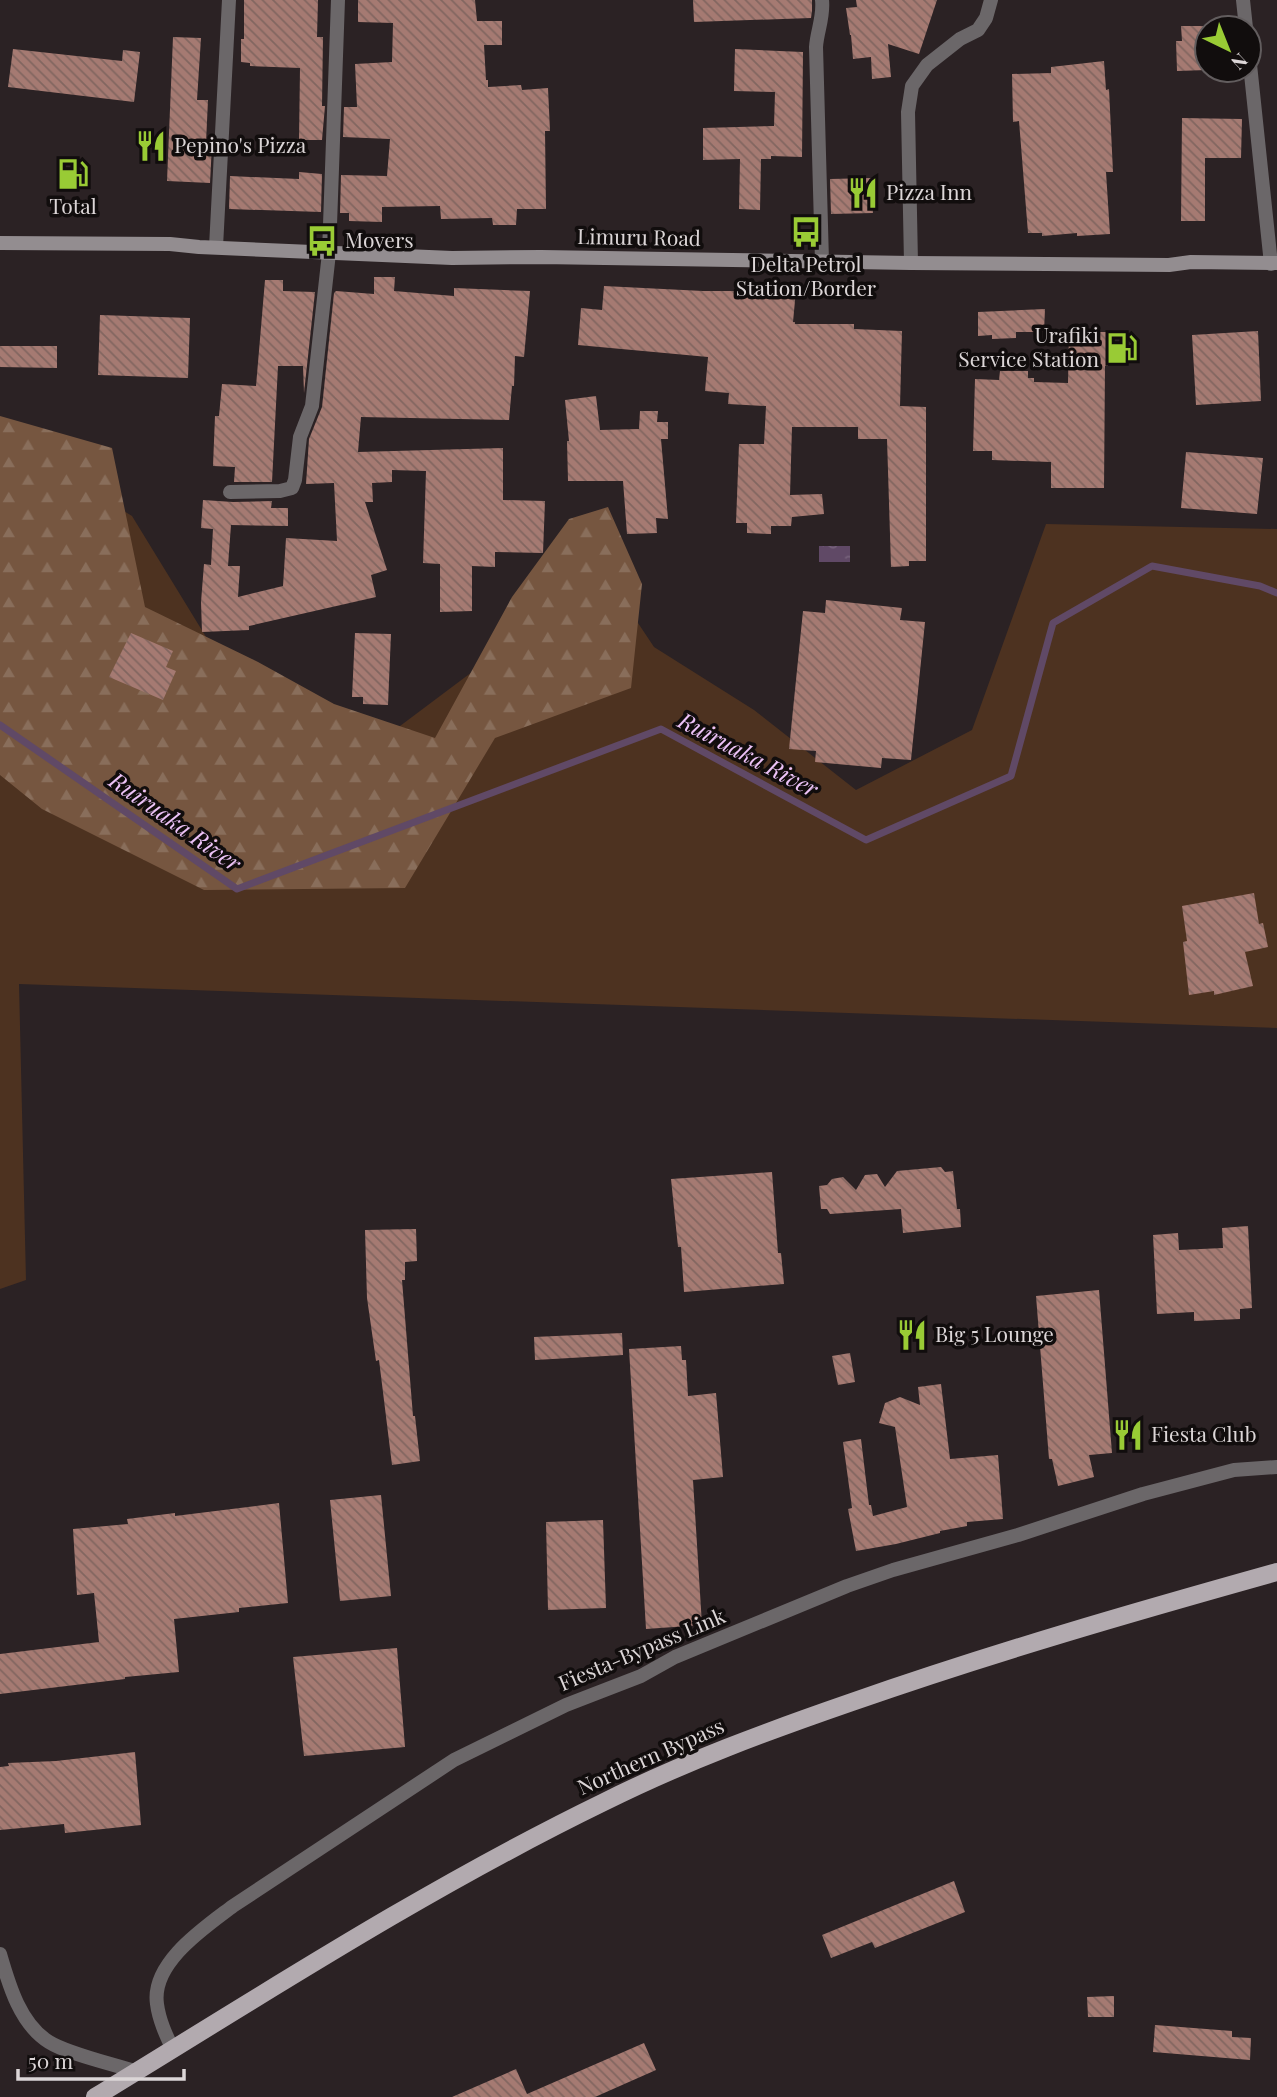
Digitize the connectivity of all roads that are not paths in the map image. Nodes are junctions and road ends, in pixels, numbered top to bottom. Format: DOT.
graph roads {
  1 [pos="229,0"];
  2 [pos="338,0"];
  3 [pos="822,0"];
  4 [pos="991,0"];
  5 [pos="1252,84"];
  6 [pos="0,243"];
  7 [pos="216,247"];
  8 [pos="329,253"];
  9 [pos="822,261"];
  10 [pos="911,263"];
  11 [pos="1274,263"];
  12 [pos="230,492"];
  13 [pos="1277,1467"];
  14 [pos="1277,1572"];
  15 [pos="0,1954"];
  16 [pos="173,2050"];
  17 [pos="137,2072"];
  18 [pos="95,2097"];
  1 -- 7 [label="street"];
  2 -- 8 [label="street"];
  3 -- 9 [label="street"];
  4 -- 10 [label="street"];
  5 -- 11 [label="street"];
  6 -- 7 [label="main road, Limuru Road"];
  7 -- 8 [label="main road, Limuru Road"];
  8 -- 9 [label="main road, Limuru Road"];
  8 -- 12 [label="street"];
  9 -- 10 [label="main road, Limuru Road"];
  10 -- 11 [label="main road, Limuru Road"];
  13 -- 16 [label="street, Fiesta-Bypass Link"];
  14 -- 16 [label="main road, Northern Bypass"];
  15 -- 17 [label="street"];
  16 -- 17 [label="main road, Northern Bypass"];
  17 -- 18 [label="main road, Northern Bypass"];
}
